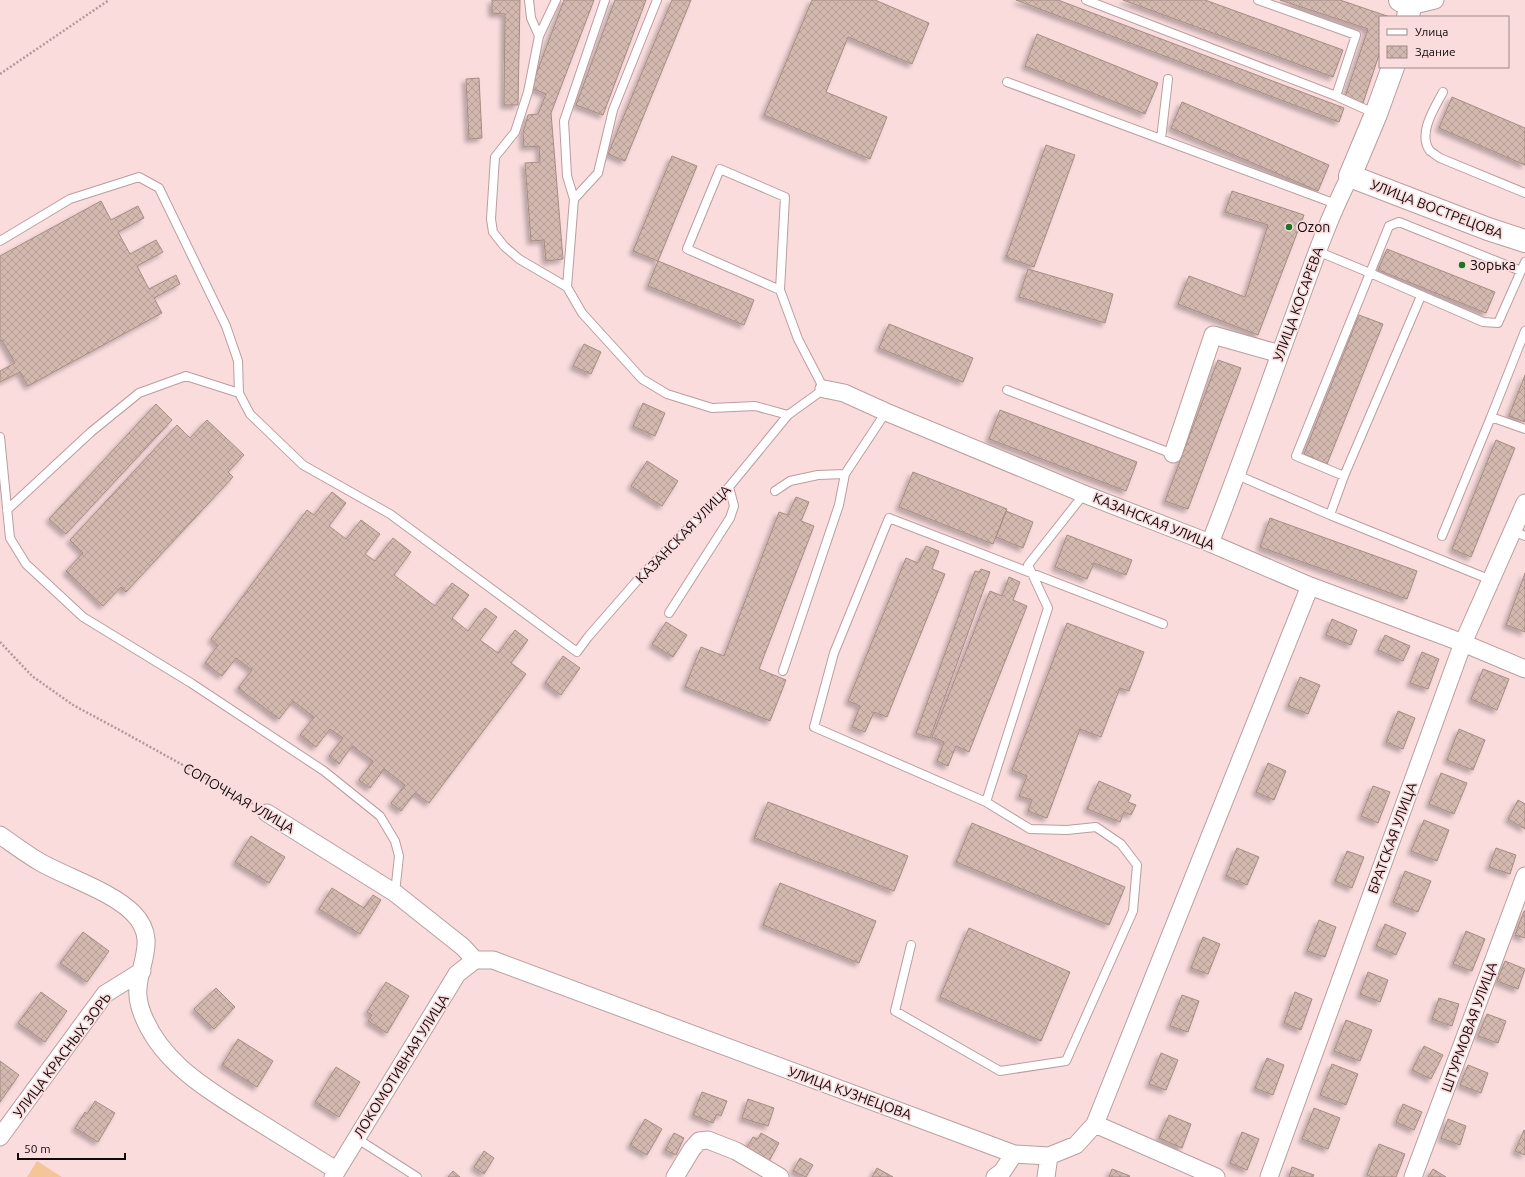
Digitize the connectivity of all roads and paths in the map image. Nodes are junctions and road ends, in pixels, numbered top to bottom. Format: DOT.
graph roads {
  1 [pos="109,0"];
  2 [pos="529,0"];
  3 [pos="556,0"];
  4 [pos="605,0"];
  5 [pos="657,0"];
  6 [pos="1086,0"];
  7 [pos="1258,0"];
  8 [pos="1435,0"];
  9 [pos="1406,8"];
  10 [pos="539,36"];
  11 [pos="1393,68"];
  12 [pos="0,74"];
  13 [pos="1168,78"];
  14 [pos="1007,82"];
  15 [pos="1443,92"];
  16 [pos="1336,96"];
  17 [pos="1376,114"];
  18 [pos="1161,139"];
  19 [pos="1350,176"];
  20 [pos="1525,193"];
  21 [pos="574,199"];
  22 [pos="1336,204"];
  23 [pos="1522,238"];
  24 [pos="0,241"];
  25 [pos="1317,252"];
  26 [pos="1525,262"];
  27 [pos="1521,272"];
  28 [pos="1370,273"];
  29 [pos="567,287"];
  30 [pos="780,290"];
  31 [pos="1421,296"];
  32 [pos="1525,331"];
  33 [pos="1280,354"];
  34 [pos="824,389"];
  35 [pos="1007,390"];
  36 [pos="239,393"];
  37 [pos="886,412"];
  38 [pos="788,415"];
  39 [pos="1491,416"];
  40 [pos="1525,429"];
  41 [pos="0,437"];
  42 [pos="1172,454"];
  43 [pos="845,474"];
  44 [pos="1237,475"];
  45 [pos="1344,476"];
  46 [pos="729,487"];
  47 [pos="775,491"];
  48 [pos="1084,494"];
  49 [pos="1525,503"];
  50 [pos="7,510"];
  51 [pos="1330,515"];
  52 [pos="1519,534"];
  53 [pos="1442,536"];
  54 [pos="1210,543"];
  55 [pos="1032,573"];
  56 [pos="1491,580"];
  57 [pos="1310,586"];
  58 [pos="669,613"];
  59 [pos="1163,624"];
  60 [pos="0,642"];
  61 [pos="1463,643"];
  62 [pos="1525,669"];
  63 [pos="783,671"];
  64 [pos="986,802"];
  65 [pos="267,813"];
  66 [pos="0,835"];
  67 [pos="1525,876"];
  68 [pos="395,893"];
  69 [pos="911,945"];
  70 [pos="474,960"];
  71 [pos="142,971"];
  72 [pos="1095,1124"];
  73 [pos="0,1137"];
  74 [pos="356,1138"];
  75 [pos="1014,1154"];
  76 [pos="1049,1156"];
  77 [pos="334,1174"];
  78 [pos="417,1177"];
  79 [pos="675,1177"];
  80 [pos="780,1177"];
  81 [pos="995,1177"];
  82 [pos="1046,1177"];
  83 [pos="1216,1177"];
  84 [pos="1269,1177"];
  85 [pos="1413,1177"];
  1 -- 12 [label="path"];
  2 -- 10 [label="lane"];
  3 -- 10 [label="lane"];
  4 -- 21 [label="lane"];
  5 -- 21 [label="lane"];
  6 -- 16 [label="lane"];
  7 -- 16 [label="lane"];
  8 -- 9 [label="street"];
  10 -- 29 [label="lane"];
  11 -- 17 [label="street, УЛИЦА КОСАРЕВА"];
  13 -- 18 [label="lane"];
  14 -- 18 [label="lane"];
  15 -- 20 [label="lane"];
  16 -- 17 [label="lane"];
  17 -- 19 [label="street, УЛИЦА КОСАРЕВА"];
  18 -- 22 [label="lane"];
  19 -- 22 [label="street, УЛИЦА КОСАРЕВА"];
  19 -- 23 [label="street, УЛИЦА ВОСТРЕЦОВА"];
  21 -- 29 [label="lane"];
  22 -- 25 [label="street, УЛИЦА КОСАРЕВА"];
  24 -- 36 [label="lane"];
  25 -- 28 [label="lane"];
  25 -- 33 [label="street, УЛИЦА КОСАРЕВА"];
  26 -- 27 [label="lane"];
  27 -- 28 [label="lane"];
  27 -- 31 [label="lane"];
  28 -- 31 [label="lane"];
  28 -- 45 [label="lane"];
  29 -- 38 [label="lane"];
  30 -- 30 [label="lane"];
  30 -- 34 [label="lane"];
  31 -- 45 [label="lane"];
  32 -- 39 [label="lane"];
  33 -- 42 [label="street"];
  33 -- 44 [label="street, УЛИЦА КОСАРЕВА"];
  34 -- 37 [label="street, КАЗАНСКАЯ УЛИЦА"];
  34 -- 38 [label="lane, КАЗАНСКАЯ УЛИЦА"];
  35 -- 42 [label="lane"];
  36 -- 46 [label="lane, КАЗАНСКАЯ УЛИЦА"];
  36 -- 50 [label="lane"];
  37 -- 43 [label="lane"];
  37 -- 48 [label="street, КАЗАНСКАЯ УЛИЦА"];
  38 -- 46 [label="lane, КАЗАНСКАЯ УЛИЦА"];
  39 -- 40 [label="lane"];
  39 -- 53 [label="lane"];
  41 -- 50 [label="lane"];
  43 -- 47 [label="lane"];
  43 -- 63 [label="lane"];
  44 -- 51 [label="lane"];
  44 -- 54 [label="street, УЛИЦА КОСАРЕВА"];
  45 -- 51 [label="lane"];
  46 -- 58 [label="lane"];
  48 -- 54 [label="street, КАЗАНСКАЯ УЛИЦА"];
  48 -- 55 [label="lane"];
  49 -- 52 [label="street, БРАТСКАЯ УЛИЦА"];
  50 -- 68 [label="lane"];
  51 -- 56 [label="lane"];
  52 -- 56 [label="street, БРАТСКАЯ УЛИЦА"];
  54 -- 57 [label="street, КАЗАНСКАЯ УЛИЦА"];
  55 -- 59 [label="lane"];
  55 -- 64 [label="lane"];
  55 -- 64 [label="lane"];
  56 -- 61 [label="street, БРАТСКАЯ УЛИЦА"];
  57 -- 61 [label="street, КАЗАНСКАЯ УЛИЦА"];
  57 -- 72 [label="street"];
  60 -- 65 [label="path, СОПОЧНАЯ УЛИЦА"];
  61 -- 62 [label="street, КАЗАНСКАЯ УЛИЦА"];
  61 -- 84 [label="street, БРАТСКАЯ УЛИЦА"];
  64 -- 69 [label="lane"];
  65 -- 68 [label="street, СОПОЧНАЯ УЛИЦА"];
  66 -- 71 [label="street"];
  67 -- 85 [label="street, ШТУРМОВАЯ УЛИЦА"];
  68 -- 70 [label="street, СОПОЧНАЯ УЛИЦА"];
  70 -- 74 [label="street, ЛОКОМОТИВНАЯ УЛИЦА"];
  70 -- 75 [label="street, УЛИЦА КУЗНЕЦОВА"];
  71 -- 73 [label="street, УЛИЦА КРАСНЫХ ЗОРЬ"];
  71 -- 77 [label="street"];
  72 -- 76 [label="street, УЛИЦА КУЗНЕЦОВА"];
  72 -- 83 [label="street"];
  74 -- 77 [label="street, ЛОКОМОТИВНАЯ УЛИЦА"];
  74 -- 78 [label="lane"];
  75 -- 76 [label="street, УЛИЦА КУЗНЕЦОВА"];
  75 -- 81 [label="street"];
  76 -- 82 [label="street"];
  79 -- 80 [label="street"];
}
